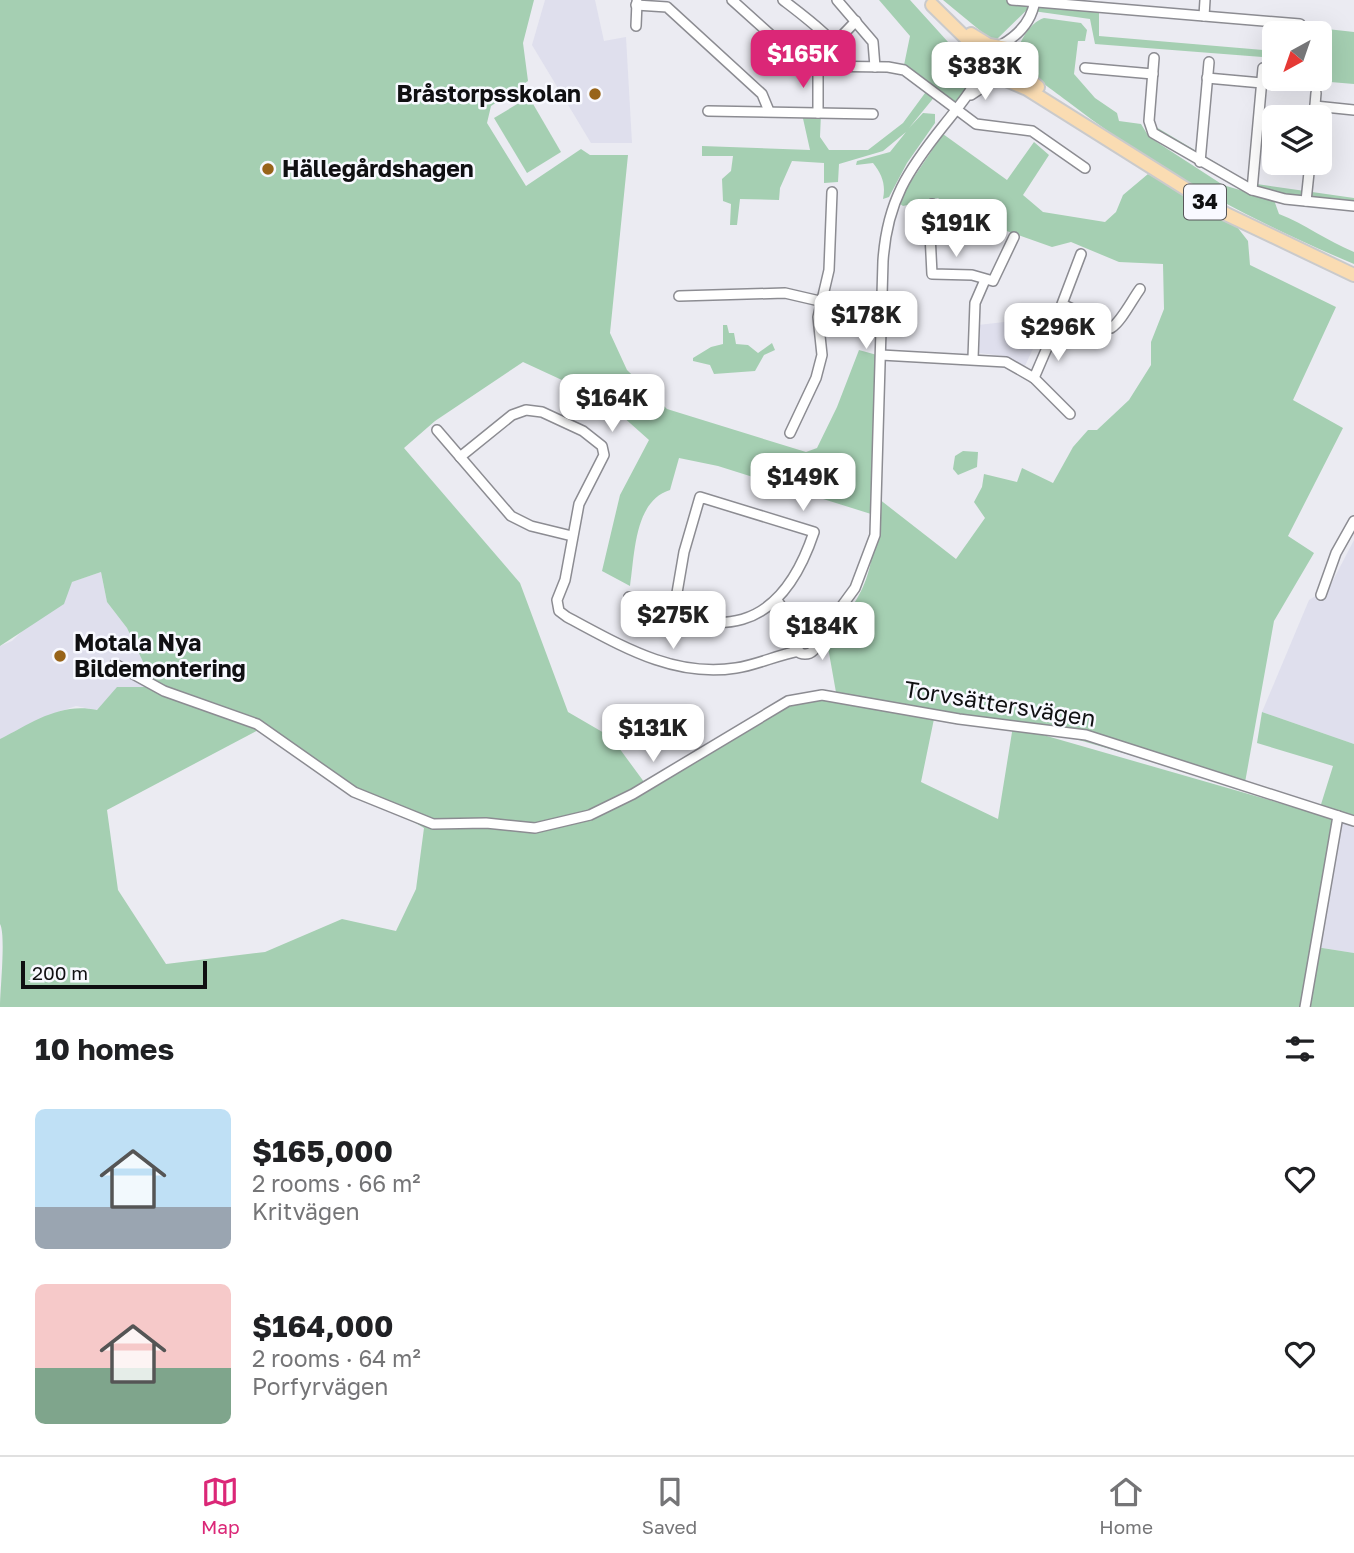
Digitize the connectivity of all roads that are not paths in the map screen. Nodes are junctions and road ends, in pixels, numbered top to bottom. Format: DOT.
graph roads {
  1 [pos="733,0"];
  2 [pos="783,0"];
  3 [pos="837,0"];
  4 [pos="1012,0"];
  5 [pos="1148,0"];
  6 [pos="1205,0"];
  7 [pos="1035,1"];
  8 [pos="637,2"];
  9 [pos="929,2"];
  10 [pos="1092,4"];
  11 [pos="1147,12"];
  12 [pos="1204,16"];
  13 [pos="856,21"];
  14 [pos="1264,21"];
  15 [pos="636,26"];
  16 [pos="1020,32"];
  17 [pos="834,44"];
  18 [pos="998,46"];
  19 [pos="1015,52"];
  20 [pos="1154,58"];
  21 [pos="1209,62"];
  22 [pos="983,63"];
  23 [pos="818,66"];
  24 [pos="849,66"];
  25 [pos="876,67"];
  26 [pos="1018,67"];
  27 [pos="1085,68"];
  28 [pos="1153,74"];
  29 [pos="1208,78"];
  30 [pos="1001,79"];
  31 [pos="1262,83"];
  32 [pos="1316,93"];
  33 [pos="1315,105"];
  34 [pos="959,107"];
  35 [pos="1332,108"];
  36 [pos="1354,110"];
  37 [pos="708,111"];
  38 [pos="768,111"];
  39 [pos="1063,111"];
  40 [pos="818,113"];
  41 [pos="873,114"];
  42 [pos="1200,162"];
  43 [pos="1085,168"];
  44 [pos="1309,175"];
  45 [pos="1252,190"];
  46 [pos="832,192"];
  47 [pos="1306,201"];
  48 [pos="932,204"];
  49 [pos="1354,206"];
  50 [pos="1014,237"];
  51 [pos="1081,254"];
  52 [pos="1352,274"];
  53 [pos="985,280"];
  54 [pos="1140,289"];
  55 [pos="679,296"];
  56 [pos="822,301"];
  57 [pos="1065,306"];
  58 [pos="883,309"];
  59 [pos="881,355"];
  60 [pos="972,358"];
  61 [pos="1034,378"];
  62 [pos="1070,414"];
  63 [pos="437,430"];
  64 [pos="790,433"];
  65 [pos="460,457"];
  66 [pos="1354,521"];
  67 [pos="572,536"];
  68 [pos="1321,595"];
  69 [pos="629,597"];
  70 [pos="776,600"];
  71 [pos="673,616"];
  72 [pos="793,624"];
  73 [pos="810,634"];
  74 [pos="796,643"];
  75 [pos="114,664"];
  76 [pos="1338,816"];
  77 [pos="1354,821"];
  78 [pos="1304,1007"];
  1 -- 23 [label="street"];
  2 -- 17 [label="street"];
  3 -- 13 [label="street"];
  4 -- 7 [label="street"];
  5 -- 11 [label="street"];
  6 -- 12 [label="street"];
  7 -- 10 [label="street"];
  7 -- 16 [label="street"];
  8 -- 15 [label="street"];
  8 -- 38 [label="street"];
  9 -- 18 [label="main road, 34"];
  9 -- 22 [label="main road, 34"];
  10 -- 11 [label="street"];
  11 -- 12 [label="street"];
  12 -- 14 [label="street"];
  13 -- 17 [label="street"];
  13 -- 25 [label="street"];
  16 -- 18 [label="street"];
  16 -- 19 [label="street"];
  17 -- 24 [label="street"];
  18 -- 19 [label="main road, 34"];
  18 -- 22 [label="main road"];
  19 -- 26 [label="main road"];
  20 -- 28 [label="street"];
  21 -- 29 [label="street"];
  22 -- 30 [label="main road, 34"];
  22 -- 34 [label="street"];
  23 -- 24 [label="street"];
  23 -- 40 [label="street"];
  24 -- 25 [label="street"];
  25 -- 34 [label="street"];
  26 -- 30 [label="main road"];
  26 -- 39 [label="main road, 34"];
  27 -- 28 [label="street"];
  28 -- 42 [label="street"];
  29 -- 31 [label="street"];
  29 -- 42 [label="street"];
  30 -- 34 [label="street"];
  30 -- 39 [label="main road, 34"];
  31 -- 45 [label="street"];
  32 -- 33 [label="street"];
  34 -- 43 [label="street"];
  34 -- 58 [label="street"];
  35 -- 36 [label="street"];
  37 -- 38 [label="street"];
  38 -- 40 [label="street"];
  39 -- 52 [label="main road, 34"];
  40 -- 41 [label="street"];
  42 -- 45 [label="street"];
  44 -- 47 [label="street"];
  45 -- 47 [label="street"];
  46 -- 56 [label="street"];
  47 -- 49 [label="street"];
  48 -- 53 [label="street"];
  50 -- 53 [label="street"];
  51 -- 57 [label="street"];
  53 -- 60 [label="street"];
  54 -- 57 [label="street"];
  55 -- 56 [label="street"];
  56 -- 58 [label="street"];
  56 -- 64 [label="street"];
  57 -- 61 [label="street"];
  58 -- 59 [label="street"];
  59 -- 60 [label="street"];
  59 -- 73 [label="street"];
  60 -- 61 [label="street"];
  61 -- 62 [label="street"];
  63 -- 65 [label="street"];
  65 -- 67 [label="street"];
  65 -- 67 [label="street"];
  66 -- 68 [label="street"];
  67 -- 74 [label="street"];
  69 -- 71 [label="street"];
  70 -- 71 [label="street"];
  70 -- 71 [label="street"];
  70 -- 72 [label="street"];
  72 -- 73 [label="street"];
  72 -- 74 [label="street"];
  73 -- 74 [label="street"];
  73 -- 74 [label="street"];
  75 -- 76 [label="street, Torvsättersvägen"];
  76 -- 77 [label="street, Torvsättersvägen"];
  76 -- 78 [label="street"];
}
